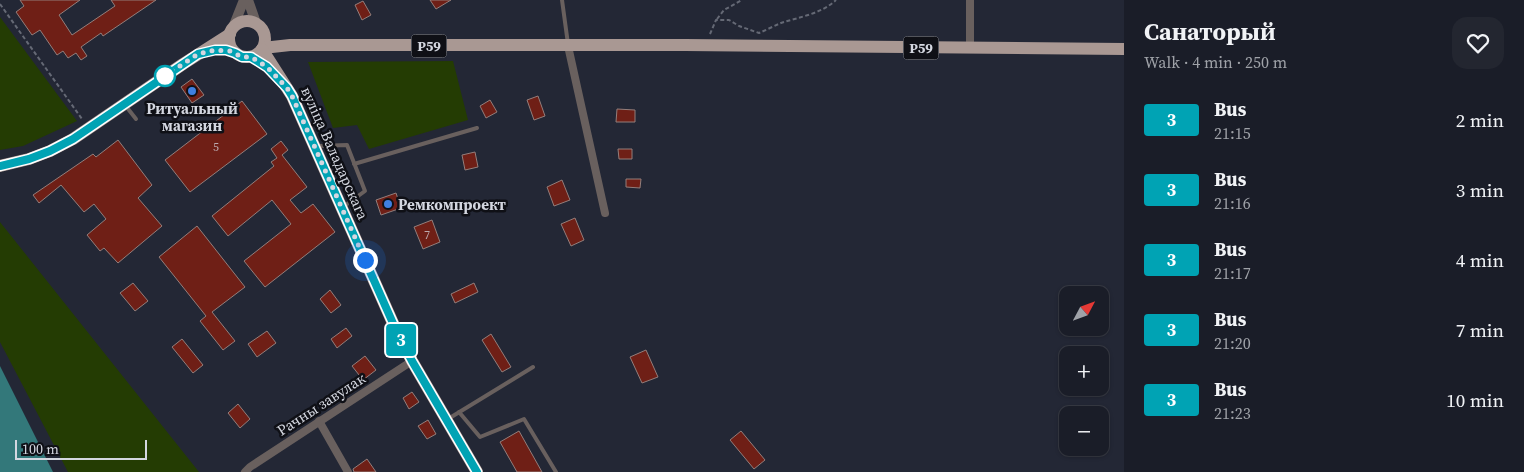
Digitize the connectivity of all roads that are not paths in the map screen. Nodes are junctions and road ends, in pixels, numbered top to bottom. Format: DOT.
graph roads {
  1 [pos="244,0"];
  2 [pos="248,0"];
  3 [pos="562,0"];
  4 [pos="970,0"];
  5 [pos="256,24"];
  6 [pos="231,32"];
  7 [pos="265,34"];
  8 [pos="290,45"];
  9 [pos="568,46"];
  10 [pos="263,48"];
  11 [pos="970,49"];
  12 [pos="1124,49"];
  13 [pos="235,53"];
  14 [pos="198,54"];
  15 [pos="251,57"];
  16 [pos="287,88"];
  17 [pos="124,104"];
  18 [pos="136,119"];
  19 [pos="477,128"];
  20 [pos="314,146"];
  21 [pos="354,164"];
  22 [pos="0,166"];
  23 [pos="341,208"];
  24 [pos="605,213"];
  25 [pos="412,361"];
  26 [pos="533,367"];
  27 [pos="459,412"];
  28 [pos="446,420"];
  29 [pos="319,421"];
  30 [pos="245,472"];
  31 [pos="348,472"];
  32 [pos="477,472"];
  33 [pos="556,472"];
  1 -- 6 [label="street"];
  2 -- 5 [label="street"];
  3 -- 9 [label="lane"];
  4 -- 11 [label="street"];
  5 -- 6 [label="main road"];
  5 -- 7 [label="main road"];
  6 -- 13 [label="main road"];
  6 -- 14 [label="main road"];
  7 -- 8 [label="main road, Р59"];
  7 -- 10 [label="main road"];
  8 -- 9 [label="main road, Р59"];
  8 -- 10 [label="main road, Р59"];
  9 -- 11 [label="main road, Р59"];
  9 -- 24 [label="street"];
  10 -- 15 [label="main road"];
  10 -- 16 [label="main road, вуліца Валадарскага"];
  11 -- 12 [label="main road, Р59"];
  13 -- 14 [label="main road"];
  13 -- 15 [label="main road"];
  14 -- 17 [label="main road"];
  15 -- 16 [label="main road, вуліца Валадарскага"];
  16 -- 20 [label="main road, вуліца Валадарскага"];
  17 -- 18 [label="lane"];
  17 -- 22 [label="main road"];
  19 -- 21 [label="lane"];
  20 -- 21 [label="lane"];
  20 -- 23 [label="main road, вуліца Валадарскага"];
  21 -- 23 [label="lane"];
  23 -- 25 [label="main road, вуліца Валадарскага"];
  25 -- 28 [label="main road, вуліца Валадарскага"];
  25 -- 29 [label="street, Рачны завулак"];
  26 -- 27 [label="lane"];
  27 -- 28 [label="lane"];
  27 -- 33 [label="lane"];
  28 -- 32 [label="main road, вуліца Валадарскага"];
  29 -- 30 [label="street, Рачны завулак"];
  29 -- 31 [label="street"];
}
